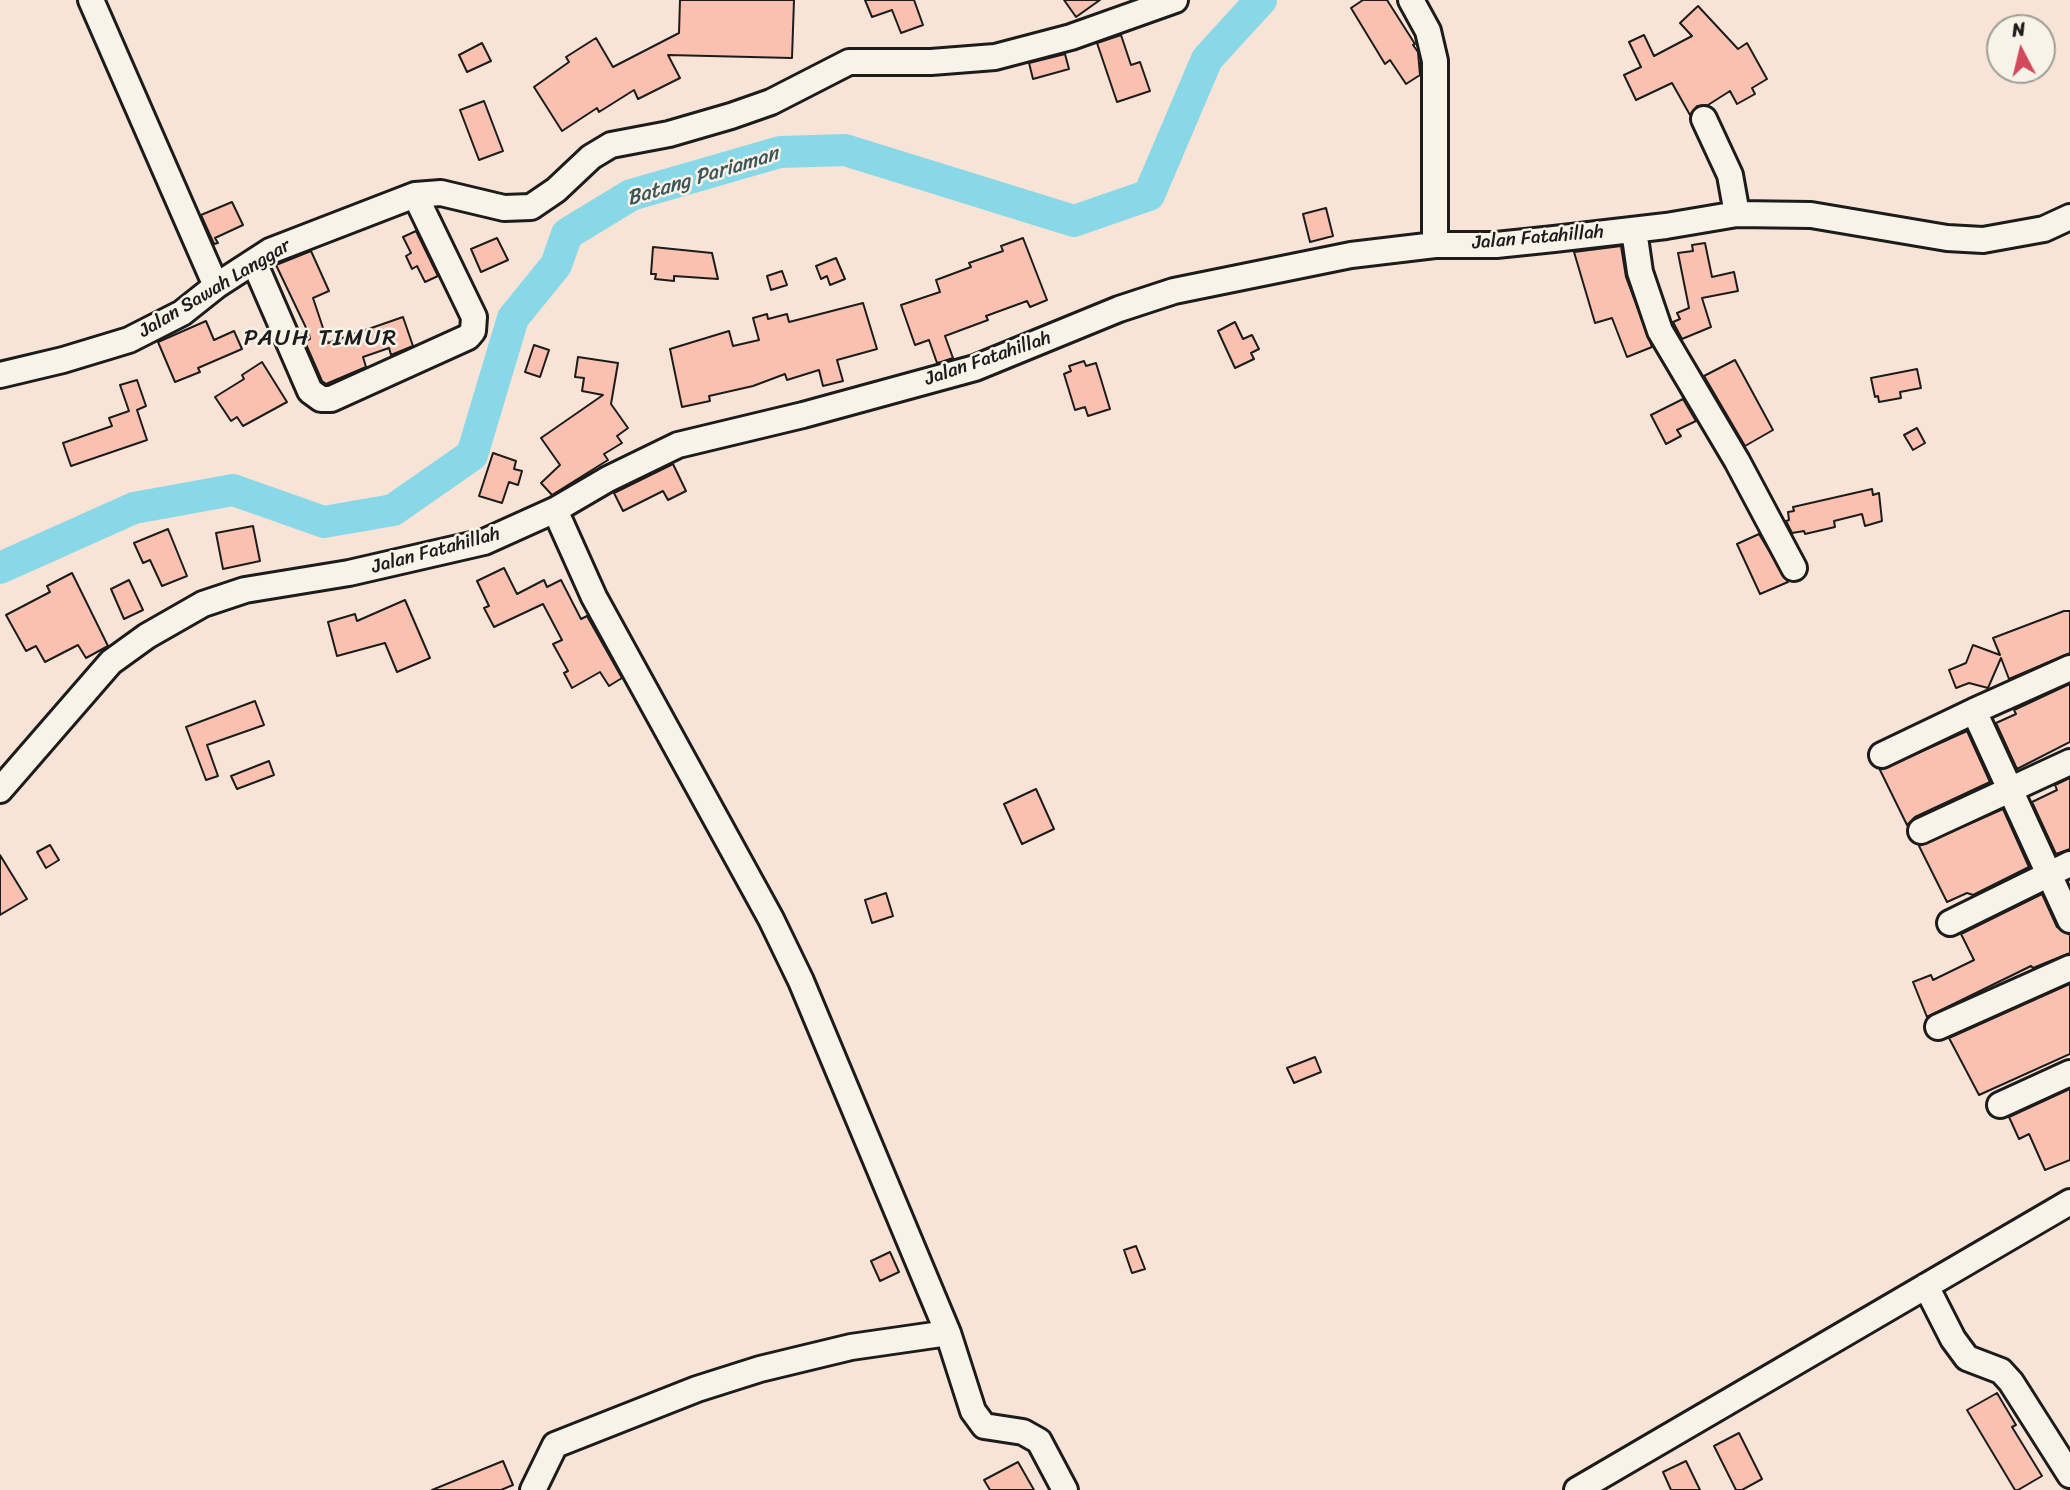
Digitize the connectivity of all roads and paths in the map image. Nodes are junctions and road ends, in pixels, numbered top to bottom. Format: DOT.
graph roads {
  1 [pos="91,0"];
  2 [pos="1175,0"];
  3 [pos="1411,0"];
  4 [pos="1704,119"];
  5 [pos="415,195"];
  6 [pos="1737,214"];
  7 [pos="2070,217"];
  8 [pos="1634,230"];
  9 [pos="1435,245"];
  10 [pos="254,262"];
  11 [pos="216,286"];
  12 [pos="0,374"];
  13 [pos="555,510"];
  14 [pos="1794,568"];
  15 [pos="2070,668"];
  16 [pos="1974,711"];
  17 [pos="1882,755"];
  18 [pos="2070,762"];
  19 [pos="2009,789"];
  20 [pos="0,790"];
  21 [pos="1921,831"];
  22 [pos="2059,869"];
  23 [pos="2070,920"];
  24 [pos="1950,923"];
  25 [pos="2070,968"];
  26 [pos="1938,1027"];
  27 [pos="2070,1073"];
  28 [pos="2000,1105"];
  29 [pos="2070,1202"];
  30 [pos="1926,1286"];
  31 [pos="948,1333"];
  32 [pos="2070,1475"];
  33 [pos="533,1490"];
  34 [pos="1065,1490"];
  35 [pos="1577,1490"];
  1 -- 11 [label="street"];
  2 -- 5 [label="street, Jalan Sawah Langgar"];
  3 -- 9 [label="street"];
  4 -- 6 [label="street"];
  5 -- 10 [label="street, Jalan Sawah Langgar"];
  5 -- 10 [label="street"];
  6 -- 7 [label="street, Jalan Fatahillah"];
  6 -- 8 [label="street, Jalan Fatahillah"];
  8 -- 9 [label="street, Jalan Fatahillah"];
  8 -- 14 [label="street"];
  9 -- 13 [label="street, Jalan Fatahillah"];
  10 -- 11 [label="street, Jalan Sawah Langgar"];
  11 -- 12 [label="street, Jalan Sawah Langgar"];
  13 -- 20 [label="street, Jalan Fatahillah"];
  13 -- 31 [label="street"];
  15 -- 16 [label="street"];
  16 -- 17 [label="street"];
  16 -- 19 [label="street"];
  18 -- 19 [label="street"];
  19 -- 21 [label="street"];
  19 -- 22 [label="street"];
  22 -- 23 [label="street"];
  22 -- 24 [label="street"];
  25 -- 26 [label="street"];
  27 -- 28 [label="street"];
  29 -- 30 [label="street"];
  30 -- 32 [label="street"];
  30 -- 35 [label="street"];
  31 -- 33 [label="street"];
  31 -- 34 [label="street"];
}
